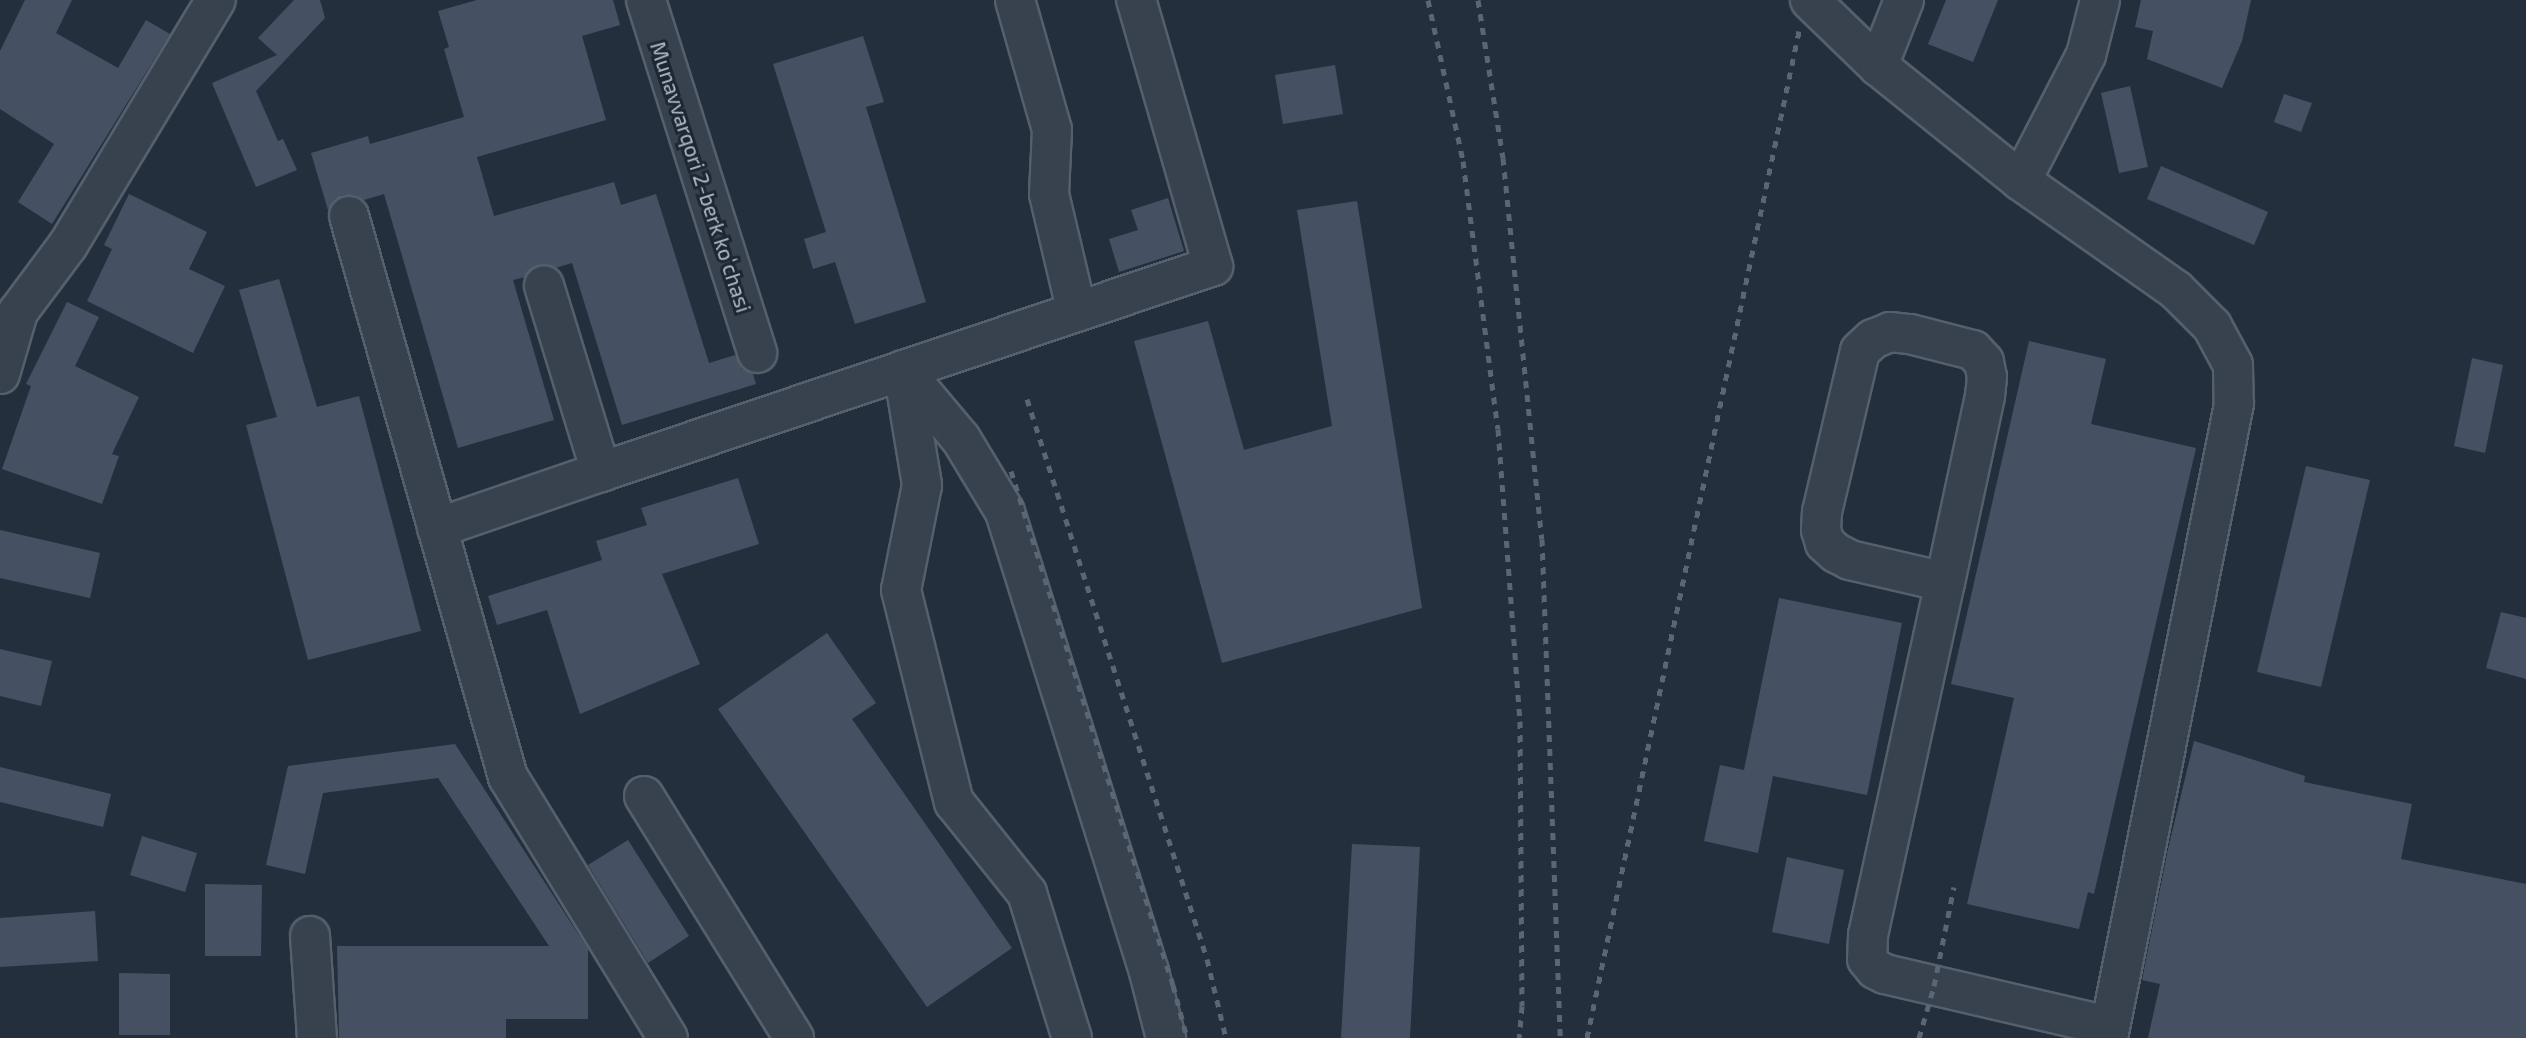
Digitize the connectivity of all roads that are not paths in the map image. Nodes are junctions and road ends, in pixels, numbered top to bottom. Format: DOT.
graph roads {
  1 [pos="216,0"];
  2 [pos="646,0"];
  3 [pos="1015,0"];
  4 [pos="1136,0"];
  5 [pos="1810,0"];
  6 [pos="1904,0"];
  7 [pos="2100,0"];
  8 [pos="1878,66"];
  9 [pos="2021,181"];
  10 [pos="349,216"];
  11 [pos="544,286"];
  12 [pos="1077,312"];
  13 [pos="757,353"];
  14 [pos="903,370"];
  15 [pos="0,373"];
  16 [pos="601,472"];
  17 [pos="437,528"];
  18 [pos="1945,582"];
  19 [pos="644,796"];
  20 [pos="310,936"];
  21 [pos="2109,1032"];
  22 [pos="317,1038"];
  23 [pos="668,1038"];
  24 [pos="794,1038"];
  25 [pos="1072,1038"];
  26 [pos="1166,1038"];
  1 -- 15 [label="street"];
  2 -- 13 [label="street, Munavvarqori 2-berk koʻchasi"];
  3 -- 12 [label="street"];
  4 -- 12 [label="street"];
  5 -- 8 [label="street"];
  6 -- 8 [label="street"];
  7 -- 9 [label="street"];
  8 -- 9 [label="street"];
  9 -- 21 [label="street"];
  10 -- 17 [label="street"];
  11 -- 16 [label="street"];
  12 -- 14 [label="street"];
  14 -- 16 [label="street"];
  14 -- 25 [label="street"];
  14 -- 26 [label="street"];
  16 -- 17 [label="street"];
  17 -- 23 [label="street"];
  18 -- 18 [label="street"];
  18 -- 21 [label="street"];
  19 -- 24 [label="street"];
  20 -- 22 [label="street"];
}
